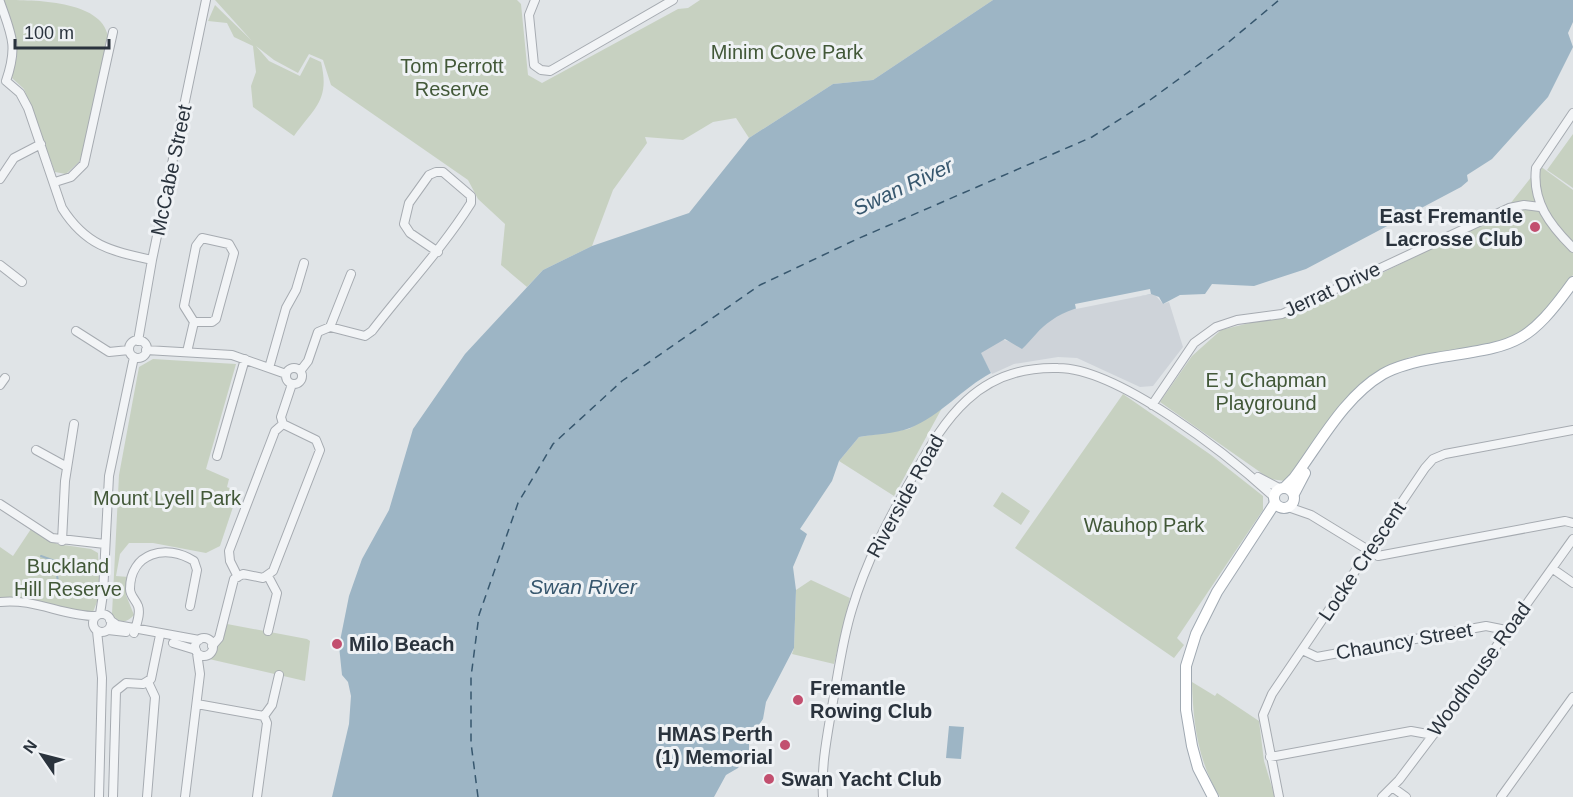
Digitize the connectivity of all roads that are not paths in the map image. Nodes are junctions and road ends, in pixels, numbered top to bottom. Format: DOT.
graph roads {
  1 [pos="535,0"];
  2 [pos="673,0"];
  3 [pos="205,1"];
  4 [pos="0,2"];
  5 [pos="113,32"];
  6 [pos="3,81"];
  7 [pos="1573,113"];
  8 [pos="41,144"];
  9 [pos="0,179"];
  10 [pos="55,182"];
  11 [pos="1540,207"];
  12 [pos="1573,248"];
  13 [pos="438,252"];
  14 [pos="152,260"];
  15 [pos="303,263"];
  16 [pos="0,266"];
  17 [pos="351,274"];
  18 [pos="22,282"];
  19 [pos="1573,282"];
  20 [pos="1573,291"];
  21 [pos="194,322"];
  22 [pos="330,327"];
  23 [pos="76,331"];
  24 [pos="138,341"];
  25 [pos="146,350"];
  26 [pos="187,352"];
  27 [pos="131,354"];
  28 [pos="245,359"];
  29 [pos="269,368"];
  30 [pos="301,370"];
  31 [pos="286,374"];
  32 [pos="292,384"];
  33 [pos="1152,405"];
  34 [pos="74,424"];
  35 [pos="283,424"];
  36 [pos="1573,430"];
  37 [pos="36,450"];
  38 [pos="217,456"];
  39 [pos="67,467"];
  40 [pos="1284,498"];
  41 [pos="0,504"];
  42 [pos="1573,523"];
  43 [pos="1573,539"];
  44 [pos="62,541"];
  45 [pos="105,544"];
  46 [pos="1368,552"];
  47 [pos="1553,568"];
  48 [pos="268,576"];
  49 [pos="238,577"];
  50 [pos="1573,583"];
  51 [pos="104,594"];
  52 [pos="0,602"];
  53 [pos="190,606"];
  54 [pos="98,615"];
  55 [pos="79,617"];
  56 [pos="110,619"];
  57 [pos="100,630"];
  58 [pos="1506,630"];
  59 [pos="135,631"];
  60 [pos="268,631"];
  61 [pos="160,637"];
  62 [pos="206,642"];
  63 [pos="1302,650"];
  64 [pos="200,653"];
  65 [pos="279,675"];
  66 [pos="148,682"];
  67 [pos="1573,697"];
  68 [pos="197,704"];
  69 [pos="264,716"];
  70 [pos="1433,735"];
  71 [pos="1270,757"];
  72 [pos="1392,787"];
  73 [pos="99,797"];
  74 [pos="113,797"];
  75 [pos="147,797"];
  76 [pos="185,797"];
  77 [pos="257,797"];
  78 [pos="823,797"];
  79 [pos="1213,797"];
  80 [pos="1220,797"];
  81 [pos="1279,797"];
  82 [pos="1382,797"];
  83 [pos="1406,797"];
  84 [pos="1501,797"];
  1 -- 2 [label="street"];
  3 -- 14 [label="street, McCabe Street"];
  4 -- 6 [label="street"];
  5 -- 10 [label="street"];
  6 -- 8 [label="street"];
  7 -- 11 [label="street"];
  8 -- 9 [label="street"];
  8 -- 10 [label="street"];
  10 -- 14 [label="street"];
  11 -- 12 [label="street"];
  11 -- 33 [label="street, Jerrat Drive"];
  13 -- 13 [label="street"];
  13 -- 22 [label="street"];
  14 -- 24 [label="street, McCabe Street"];
  15 -- 29 [label="street"];
  16 -- 18 [label="street"];
  17 -- 22 [label="street"];
  19 -- 40 [label="main road"];
  20 -- 40 [label="main road"];
  21 -- 21 [label="street"];
  21 -- 26 [label="street"];
  22 -- 30 [label="street"];
  23 -- 27 [label="street"];
  24 -- 25 [label="street"];
  24 -- 27 [label="street"];
  25 -- 26 [label="street"];
  25 -- 27 [label="street"];
  26 -- 28 [label="street"];
  27 -- 45 [label="street"];
  28 -- 29 [label="street"];
  28 -- 38 [label="street"];
  29 -- 31 [label="street"];
  30 -- 31 [label="street"];
  30 -- 32 [label="street"];
  31 -- 32 [label="street"];
  32 -- 35 [label="street"];
  33 -- 40 [label="street, Riverside Road"];
  33 -- 78 [label="street, Riverside Road"];
  34 -- 39 [label="street"];
  35 -- 48 [label="street"];
  35 -- 49 [label="street"];
  36 -- 46 [label="street, Locke Crescent"];
  37 -- 39 [label="street"];
  39 -- 44 [label="street"];
  40 -- 46 [label="street, Riverside Road"];
  40 -- 79 [label="main road"];
  40 -- 80 [label="main road"];
  41 -- 44 [label="street"];
  42 -- 46 [label="street"];
  43 -- 47 [label="street, Woodhouse Road"];
  44 -- 45 [label="street"];
  45 -- 51 [label="street"];
  46 -- 63 [label="street, Locke Crescent"];
  47 -- 50 [label="street"];
  47 -- 58 [label="street, Woodhouse Road"];
  48 -- 49 [label="street"];
  48 -- 60 [label="street"];
  49 -- 62 [label="street"];
  51 -- 54 [label="street"];
  51 -- 56 [label="street"];
  52 -- 55 [label="street"];
  53 -- 59 [label="street"];
  54 -- 55 [label="street"];
  54 -- 56 [label="street"];
  54 -- 57 [label="street"];
  55 -- 57 [label="street"];
  56 -- 57 [label="street"];
  56 -- 59 [label="street"];
  57 -- 59 [label="street"];
  57 -- 73 [label="street"];
  58 -- 63 [label="street, Chauncy Street"];
  58 -- 70 [label="street, Woodhouse Road"];
  59 -- 61 [label="street"];
  61 -- 62 [label="street"];
  61 -- 64 [label="street"];
  61 -- 66 [label="street"];
  62 -- 64 [label="street"];
  62 -- 64 [label="street"];
  63 -- 71 [label="street, Locke Crescent"];
  64 -- 68 [label="street"];
  65 -- 69 [label="street"];
  66 -- 74 [label="street"];
  66 -- 75 [label="street"];
  67 -- 84 [label="street"];
  68 -- 69 [label="street"];
  68 -- 76 [label="street"];
  69 -- 77 [label="street"];
  70 -- 71 [label="street"];
  70 -- 72 [label="street, Woodhouse Road"];
  71 -- 81 [label="street, Locke Crescent"];
  72 -- 82 [label="street, Woodhouse Road"];
  72 -- 83 [label="street"];
}
